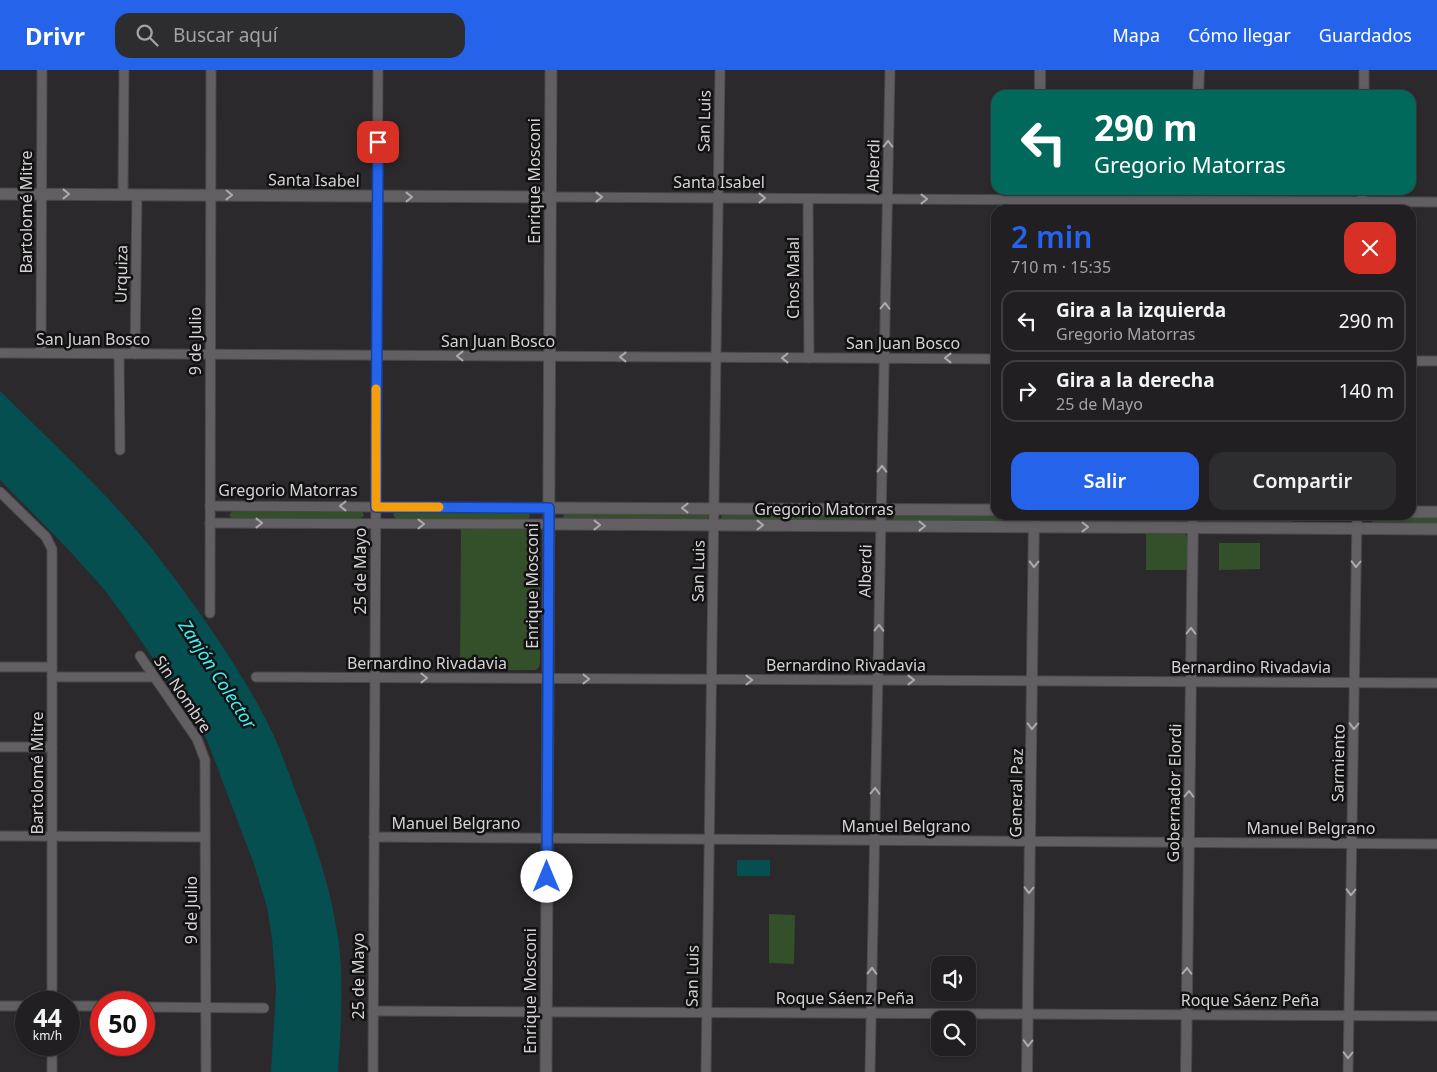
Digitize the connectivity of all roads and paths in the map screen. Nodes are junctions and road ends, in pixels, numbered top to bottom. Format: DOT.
graph roads {
  1 [pos="42,70"];
  2 [pos="124,70"];
  3 [pos="211,70"];
  4 [pos="378,70"];
  5 [pos="551,70"];
  6 [pos="720,70"];
  7 [pos="890,70"];
  8 [pos="1040,70"];
  9 [pos="1199,70"];
  10 [pos="1364,70"];
  11 [pos="1040,90"];
  12 [pos="1198,90"];
  13 [pos="1364,90"];
  14 [pos="0,194"];
  15 [pos="42,194"];
  16 [pos="123,195"];
  17 [pos="137,195"];
  18 [pos="210,195"];
  19 [pos="377,196"];
  20 [pos="550,197"];
  21 [pos="718,198"];
  22 [pos="808,198"];
  23 [pos="887,199"];
  24 [pos="1038,200"];
  25 [pos="1197,200"];
  26 [pos="1437,202"];
  27 [pos="1334,205"];
  28 [pos="1381,205"];
  29 [pos="0,353"];
  30 [pos="41,353"];
  31 [pos="119,354"];
  32 [pos="135,354"];
  33 [pos="210,354"];
  34 [pos="376,355"];
  35 [pos="550,356"];
  36 [pos="716,357"];
  37 [pos="809,358"];
  38 [pos="884,358"];
  39 [pos="991,359"];
  40 [pos="1416,361"];
  41 [pos="1437,361"];
  42 [pos="120,450"];
  43 [pos="0,492"];
  44 [pos="210,506"];
  45 [pos="376,507"];
  46 [pos="549,508"];
  47 [pos="714,508"];
  48 [pos="881,509"];
  49 [pos="991,510"];
  50 [pos="1416,512"];
  51 [pos="1437,512"];
  52 [pos="1193,520"];
  53 [pos="1357,520"];
  54 [pos="1034,521"];
  55 [pos="210,523"];
  56 [pos="376,523"];
  57 [pos="549,524"];
  58 [pos="714,525"];
  59 [pos="881,526"];
  60 [pos="1193,528"];
  61 [pos="1357,528"];
  62 [pos="1437,529"];
  63 [pos="210,613"];
  64 [pos="140,656"];
  65 [pos="0,667"];
  66 [pos="52,667"];
  67 [pos="52,677"];
  68 [pos="154,677"];
  69 [pos="256,677"];
  70 [pos="375,678"];
  71 [pos="548,678"];
  72 [pos="712,679"];
  73 [pos="877,680"];
  74 [pos="1032,681"];
  75 [pos="1191,682"];
  76 [pos="1354,683"];
  77 [pos="1437,683"];
  78 [pos="0,746"];
  79 [pos="52,747"];
  80 [pos="202,749"];
  81 [pos="0,836"];
  82 [pos="52,836"];
  83 [pos="205,837"];
  84 [pos="374,838"];
  85 [pos="547,838"];
  86 [pos="709,839"];
  87 [pos="874,840"];
  88 [pos="1030,841"];
  89 [pos="1188,842"];
  90 [pos="1352,843"];
  91 [pos="1437,844"];
  92 [pos="52,991"];
  93 [pos="0,1006"];
  94 [pos="15,1006"];
  95 [pos="155,1007"];
  96 [pos="206,1007"];
  97 [pos="264,1008"];
  98 [pos="373,1011"];
  99 [pos="546,1012"];
  100 [pos="707,1013"];
  101 [pos="871,1013"];
  102 [pos="1028,1014"];
  103 [pos="1186,1015"];
  104 [pos="1349,1016"];
  105 [pos="1437,1016"];
  106 [pos="52,1056"];
  107 [pos="52,1072"];
  108 [pos="206,1072"];
  109 [pos="373,1072"];
  110 [pos="546,1072"];
  111 [pos="706,1072"];
  112 [pos="870,1072"];
  113 [pos="1027,1072"];
  114 [pos="1186,1072"];
  115 [pos="1348,1072"];
  1 -- 15 [label="street, Bartolomé Mitre"];
  2 -- 16 [label="street"];
  3 -- 18 [label="street, 9 de Julio"];
  4 -- 19 [label="street, 25 de Mayo"];
  5 -- 20 [label="main road, Enrique Mosconi"];
  6 -- 21 [label="street, San Luis"];
  23 -- 7 [label="street, Alberdi, one-way"];
  8 -- 11 [label="street"];
  9 -- 12 [label="street"];
  10 -- 13 [label="street"];
  14 -- 15 [label="main road, Santa Isabel"];
  15 -- 16 [label="main road, Santa Isabel, one-way"];
  15 -- 30 [label="street, Bartolomé Mitre"];
  16 -- 17 [label="main road, Santa Isabel"];
  17 -- 18 [label="main road, Santa Isabel"];
  17 -- 32 [label="street, Urquiza"];
  18 -- 19 [label="main road, Santa Isabel, one-way"];
  18 -- 33 [label="street, 9 de Julio"];
  19 -- 20 [label="main road, Santa Isabel, one-way"];
  19 -- 34 [label="street, 25 de Mayo"];
  20 -- 21 [label="street, Santa Isabel, one-way"];
  20 -- 35 [label="main road, Enrique Mosconi"];
  21 -- 22 [label="street, Santa Isabel, one-way"];
  21 -- 36 [label="street, San Luis"];
  22 -- 23 [label="street, Santa Isabel"];
  22 -- 37 [label="street, Chos Malal"];
  23 -- 24 [label="street, Santa Isabel, one-way"];
  38 -- 23 [label="street, Alberdi, one-way"];
  24 -- 25 [label="street, Santa Isabel"];
  25 -- 27 [label="street, Santa Isabel"];
  26 -- 28 [label="street, Santa Isabel"];
  29 -- 30 [label="street, San Juan Bosco"];
  30 -- 31 [label="street, San Juan Bosco"];
  31 -- 32 [label="street, San Juan Bosco"];
  31 -- 42 [label="street"];
  32 -- 33 [label="street, San Juan Bosco"];
  33 -- 34 [label="street, San Juan Bosco"];
  33 -- 44 [label="street, 9 de Julio"];
  35 -- 34 [label="street, San Juan Bosco, one-way"];
  34 -- 45 [label="street, 25 de Mayo"];
  36 -- 35 [label="street, San Juan Bosco, one-way"];
  35 -- 46 [label="main road, Enrique Mosconi"];
  37 -- 36 [label="street, San Juan Bosco, one-way"];
  36 -- 47 [label="street, San Luis"];
  37 -- 38 [label="street, San Juan Bosco"];
  39 -- 38 [label="street, San Juan Bosco, one-way"];
  48 -- 38 [label="street, Alberdi, one-way"];
  40 -- 41 [label="street"];
  43 -- 66 [label="street, Bartolomé Mitre"];
  45 -- 44 [label="street, Gregorio Matorras, one-way"];
  44 -- 55 [label="street, 9 de Julio"];
  45 -- 46 [label="street, Gregorio Matorras"];
  45 -- 56 [label="street, 25 de Mayo"];
  47 -- 46 [label="main road, Gregorio Matorras, one-way"];
  46 -- 57 [label="main road, Enrique Mosconi"];
  47 -- 48 [label="main road, Gregorio Matorras"];
  47 -- 58 [label="street, San Luis"];
  48 -- 49 [label="main road, Gregorio Matorras"];
  48 -- 59 [label="street, Alberdi"];
  50 -- 51 [label="main road"];
  52 -- 60 [label="street, Gobernador Elordi"];
  53 -- 61 [label="street, Sarmiento"];
  59 -- 54 [label="main road, Gregorio Matorras, one-way"];
  54 -- 60 [label="main road, Gregorio Matorras, one-way"];
  54 -- 74 [label="street, General Paz, one-way"];
  55 -- 56 [label="street, Gregorio Matorras, one-way"];
  55 -- 63 [label="street, 9 de Julio"];
  56 -- 57 [label="street, Gregorio Matorras, one-way"];
  56 -- 70 [label="street, 25 de Mayo"];
  57 -- 58 [label="main road, Gregorio Matorras, one-way"];
  57 -- 71 [label="main road, Enrique Mosconi"];
  58 -- 59 [label="main road, Gregorio Matorras, one-way"];
  58 -- 72 [label="street, San Luis"];
  73 -- 59 [label="street, Alberdi, one-way"];
  60 -- 61 [label="main road, Gregorio Matorras"];
  75 -- 60 [label="street, Gobernador Elordi, one-way"];
  61 -- 62 [label="main road, Gregorio Matorras"];
  61 -- 76 [label="street, Sarmiento, one-way"];
  64 -- 68 [label="street, Sin Nombre"];
  65 -- 66 [label="street"];
  66 -- 67 [label="street, Bartolomé Mitre"];
  67 -- 68 [label="street"];
  67 -- 79 [label="street, Bartolomé Mitre"];
  68 -- 80 [label="street, Sin Nombre"];
  69 -- 70 [label="street, Bernardino Rivadavia"];
  70 -- 71 [label="street, Bernardino Rivadavia, one-way"];
  70 -- 84 [label="street, 25 de Mayo"];
  71 -- 72 [label="street, Bernardino Rivadavia, one-way"];
  71 -- 85 [label="main road, Enrique Mosconi"];
  72 -- 73 [label="street, Bernardino Rivadavia, one-way"];
  72 -- 86 [label="street, San Luis"];
  73 -- 74 [label="street, Bernardino Rivadavia, one-way"];
  87 -- 73 [label="street, Alberdi, one-way"];
  74 -- 75 [label="street, Bernardino Rivadavia"];
  74 -- 88 [label="street, General Paz, one-way"];
  75 -- 76 [label="street, Bernardino Rivadavia"];
  89 -- 75 [label="street, Gobernador Elordi, one-way"];
  76 -- 77 [label="street, Bernardino Rivadavia"];
  76 -- 90 [label="street, Sarmiento, one-way"];
  78 -- 79 [label="street"];
  79 -- 82 [label="street, Bartolomé Mitre"];
  80 -- 83 [label="street, 9 de Julio"];
  81 -- 82 [label="street"];
  82 -- 83 [label="street"];
  82 -- 92 [label="street, Bartolomé Mitre"];
  83 -- 96 [label="street, 9 de Julio"];
  84 -- 85 [label="street, Manuel Belgrano"];
  84 -- 98 [label="street, 25 de Mayo"];
  85 -- 86 [label="street, Manuel Belgrano"];
  85 -- 99 [label="main road, Enrique Mosconi"];
  86 -- 87 [label="street, Manuel Belgrano"];
  86 -- 100 [label="street, San Luis"];
  87 -- 88 [label="street, Manuel Belgrano"];
  101 -- 87 [label="street, Alberdi, one-way"];
  88 -- 89 [label="street, Manuel Belgrano"];
  88 -- 102 [label="street, General Paz, one-way"];
  89 -- 90 [label="street, Manuel Belgrano"];
  103 -- 89 [label="street, Gobernador Elordi, one-way"];
  90 -- 91 [label="street, Manuel Belgrano"];
  90 -- 104 [label="street, Sarmiento, one-way"];
  93 -- 94 [label="street"];
  95 -- 96 [label="street"];
  96 -- 97 [label="street"];
  96 -- 108 [label="street, 9 de Julio"];
  98 -- 99 [label="street, Roque Sáenz Peña"];
  98 -- 109 [label="street, 25 de Mayo"];
  99 -- 100 [label="street, Roque Sáenz Peña"];
  99 -- 110 [label="main road, Enrique Mosconi"];
  100 -- 101 [label="street, Roque Sáenz Peña"];
  100 -- 111 [label="street, San Luis"];
  101 -- 102 [label="street, Roque Sáenz Peña"];
  101 -- 112 [label="street, Alberdi"];
  102 -- 103 [label="street, Roque Sáenz Peña"];
  102 -- 113 [label="street, General Paz, one-way"];
  103 -- 104 [label="street, Roque Sáenz Peña"];
  103 -- 114 [label="street, Gobernador Elordi"];
  104 -- 105 [label="street, Roque Sáenz Peña"];
  104 -- 115 [label="street, Sarmiento, one-way"];
  106 -- 107 [label="street"];
}
